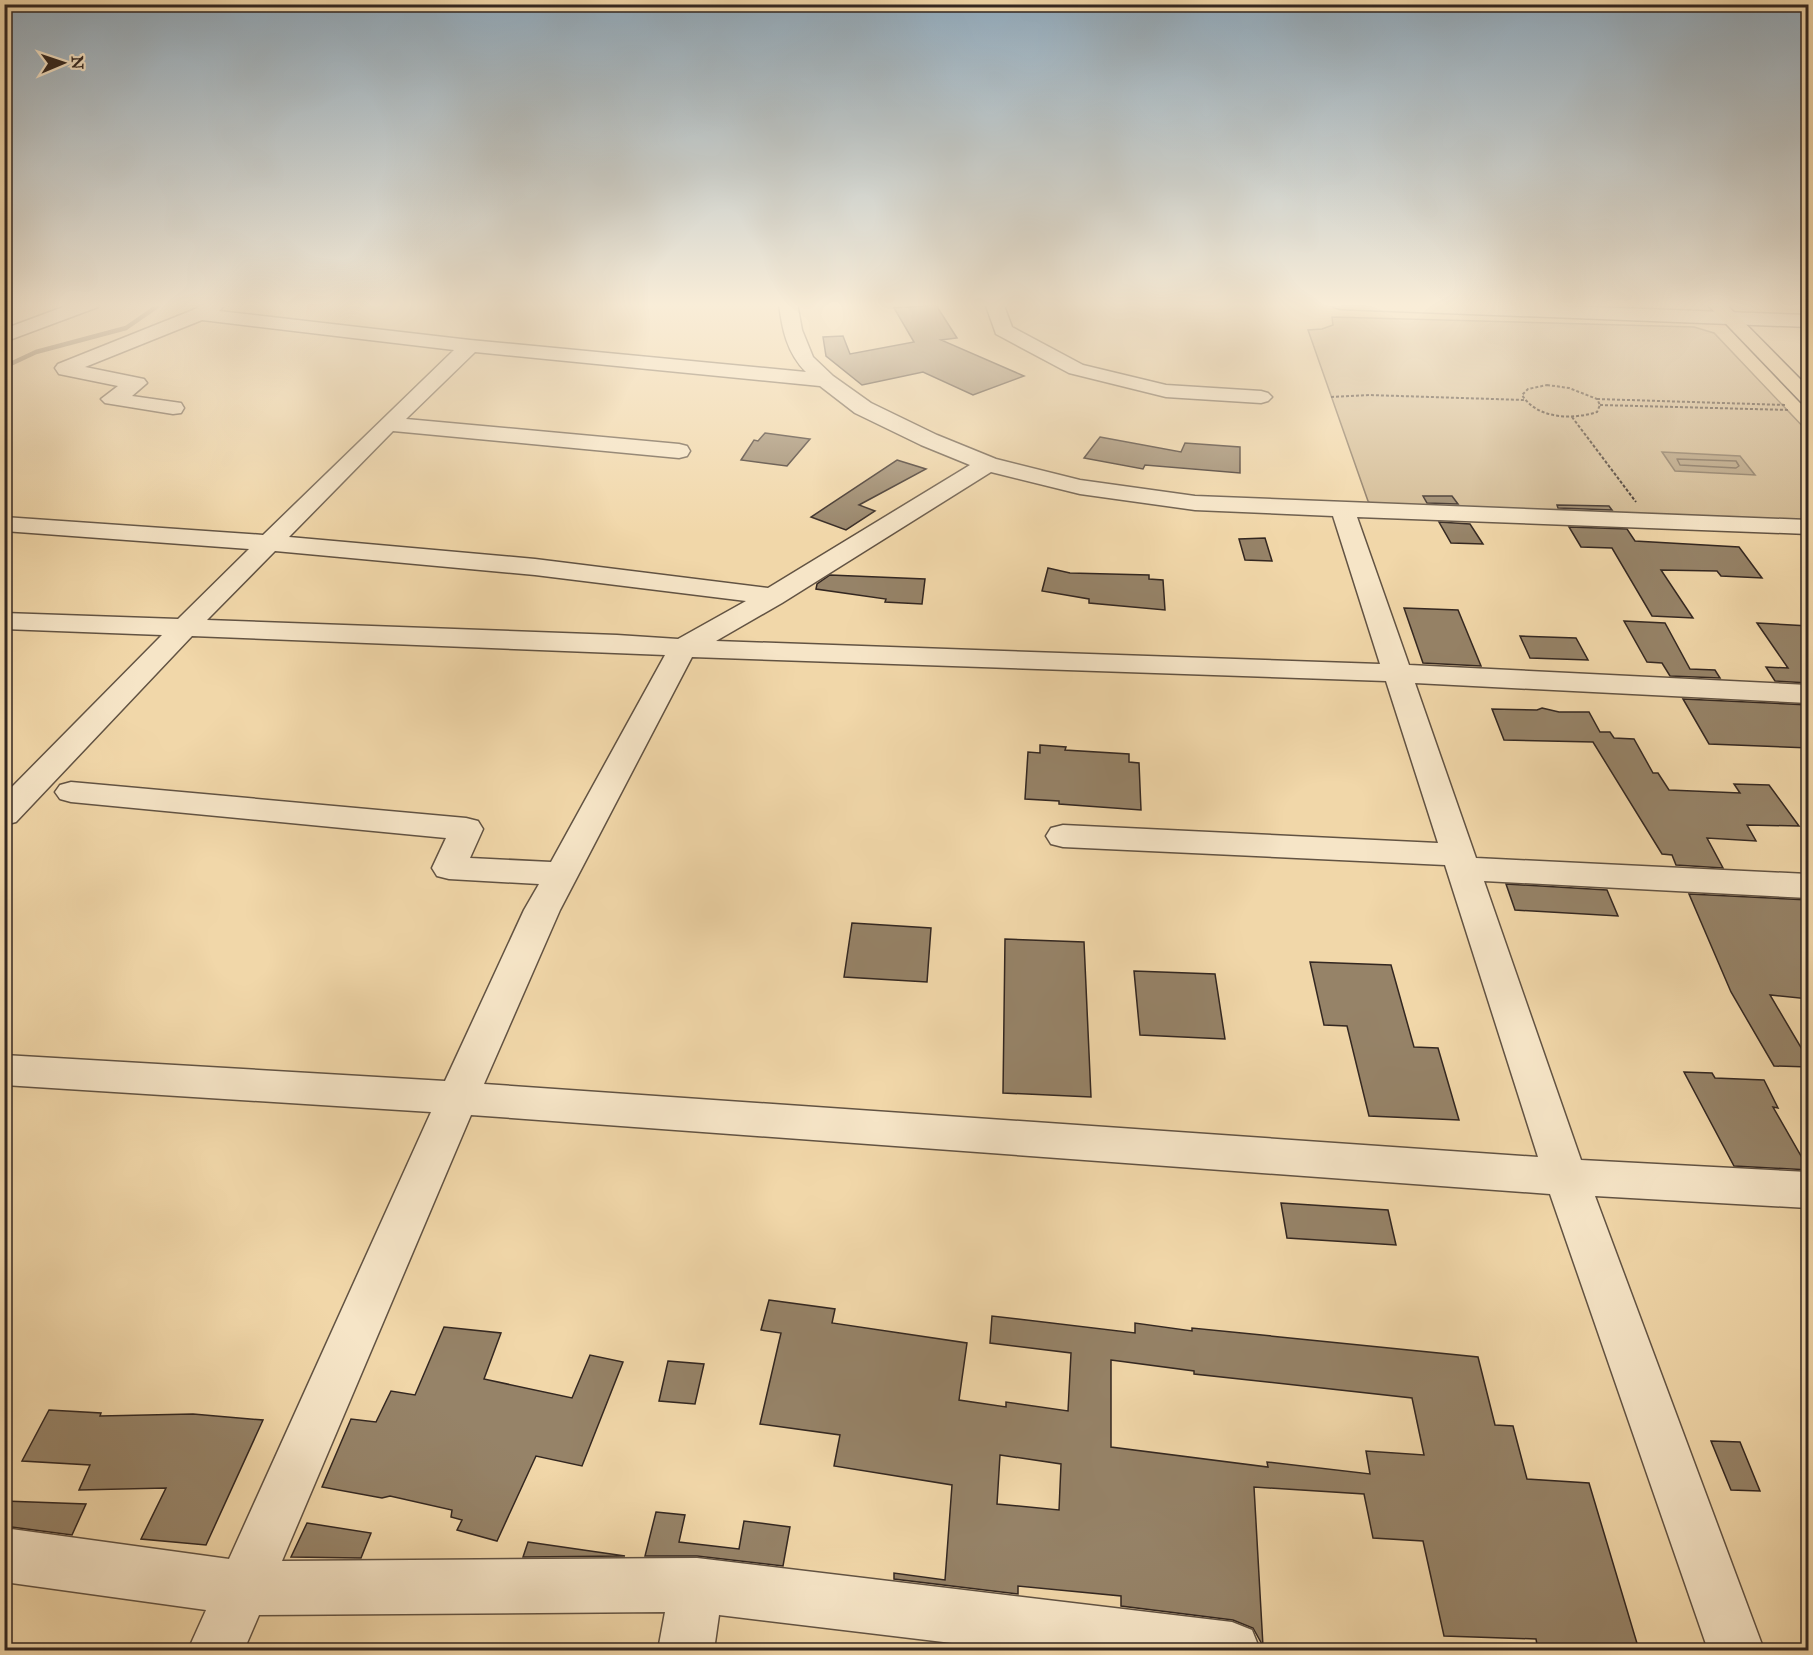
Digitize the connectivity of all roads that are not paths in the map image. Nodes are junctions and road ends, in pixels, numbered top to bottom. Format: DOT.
graph roads {
  1 [pos="122,380"];
  2 [pos="434,380"];
  3 [pos="826,380"];
  4 [pos="1122,380"];
  5 [pos="1785,380"];
  6 [pos="1261,397"];
  7 [pos="1801,404"];
  8 [pos="173,408"];
  9 [pos="388,424"];
  10 [pos="679,451"];
  11 [pos="987,464"];
  12 [pos="1343,510"];
  13 [pos="4,524"];
  14 [pos="1809,527"];
  15 [pos="270,543"];
  16 [pos="773,597"];
  17 [pos="4,621"];
  18 [pos="186,626"];
  19 [pos="683,648"];
  20 [pos="1398,673"];
  21 [pos="1809,694"];
  22 [pos="4,781"];
  23 [pos="35,784"];
  24 [pos="70,792"];
  25 [pos="4,815"];
  26 [pos="1063,836"];
  27 [pos="1462,862"];
  28 [pos="562,874"];
  29 [pos="1809,886"];
  30 [pos="4,1070"];
  31 [pos="458,1098"];
  32 [pos="1566,1177"];
  33 [pos="1809,1190"];
  34 [pos="4,1555"];
  35 [pos="697,1586"];
  36 [pos="243,1588"];
  37 [pos="216,1650"];
  38 [pos="686,1650"];
  39 [pos="1232,1650"];
  40 [pos="1736,1650"];
  1 -- 8 [label="street"];
  2 -- 9 [label="street"];
  3 -- 11 [label="street"];
  4 -- 6 [label="street"];
  5 -- 7 [label="highway"];
  9 -- 10 [label="street"];
  9 -- 15 [label="street"];
  11 -- 12 [label="street"];
  11 -- 16 [label="street"];
  12 -- 14 [label="street"];
  12 -- 20 [label="street"];
  13 -- 15 [label="street"];
  15 -- 16 [label="street"];
  15 -- 18 [label="street"];
  16 -- 19 [label="street"];
  17 -- 18 [label="street"];
  18 -- 19 [label="street"];
  18 -- 23 [label="street"];
  19 -- 20 [label="street"];
  19 -- 28 [label="street"];
  20 -- 21 [label="street"];
  20 -- 27 [label="street"];
  22 -- 23 [label="street"];
  23 -- 25 [label="street"];
  24 -- 28 [label="street"];
  26 -- 27 [label="street"];
  27 -- 29 [label="street"];
  27 -- 32 [label="street"];
  28 -- 31 [label="street"];
  30 -- 31 [label="street"];
  31 -- 32 [label="street"];
  31 -- 36 [label="street"];
  32 -- 33 [label="street"];
  32 -- 40 [label="street"];
  34 -- 36 [label="street"];
  35 -- 36 [label="street"];
  35 -- 38 [label="street"];
  35 -- 39 [label="street"];
  36 -- 37 [label="street"];
}
